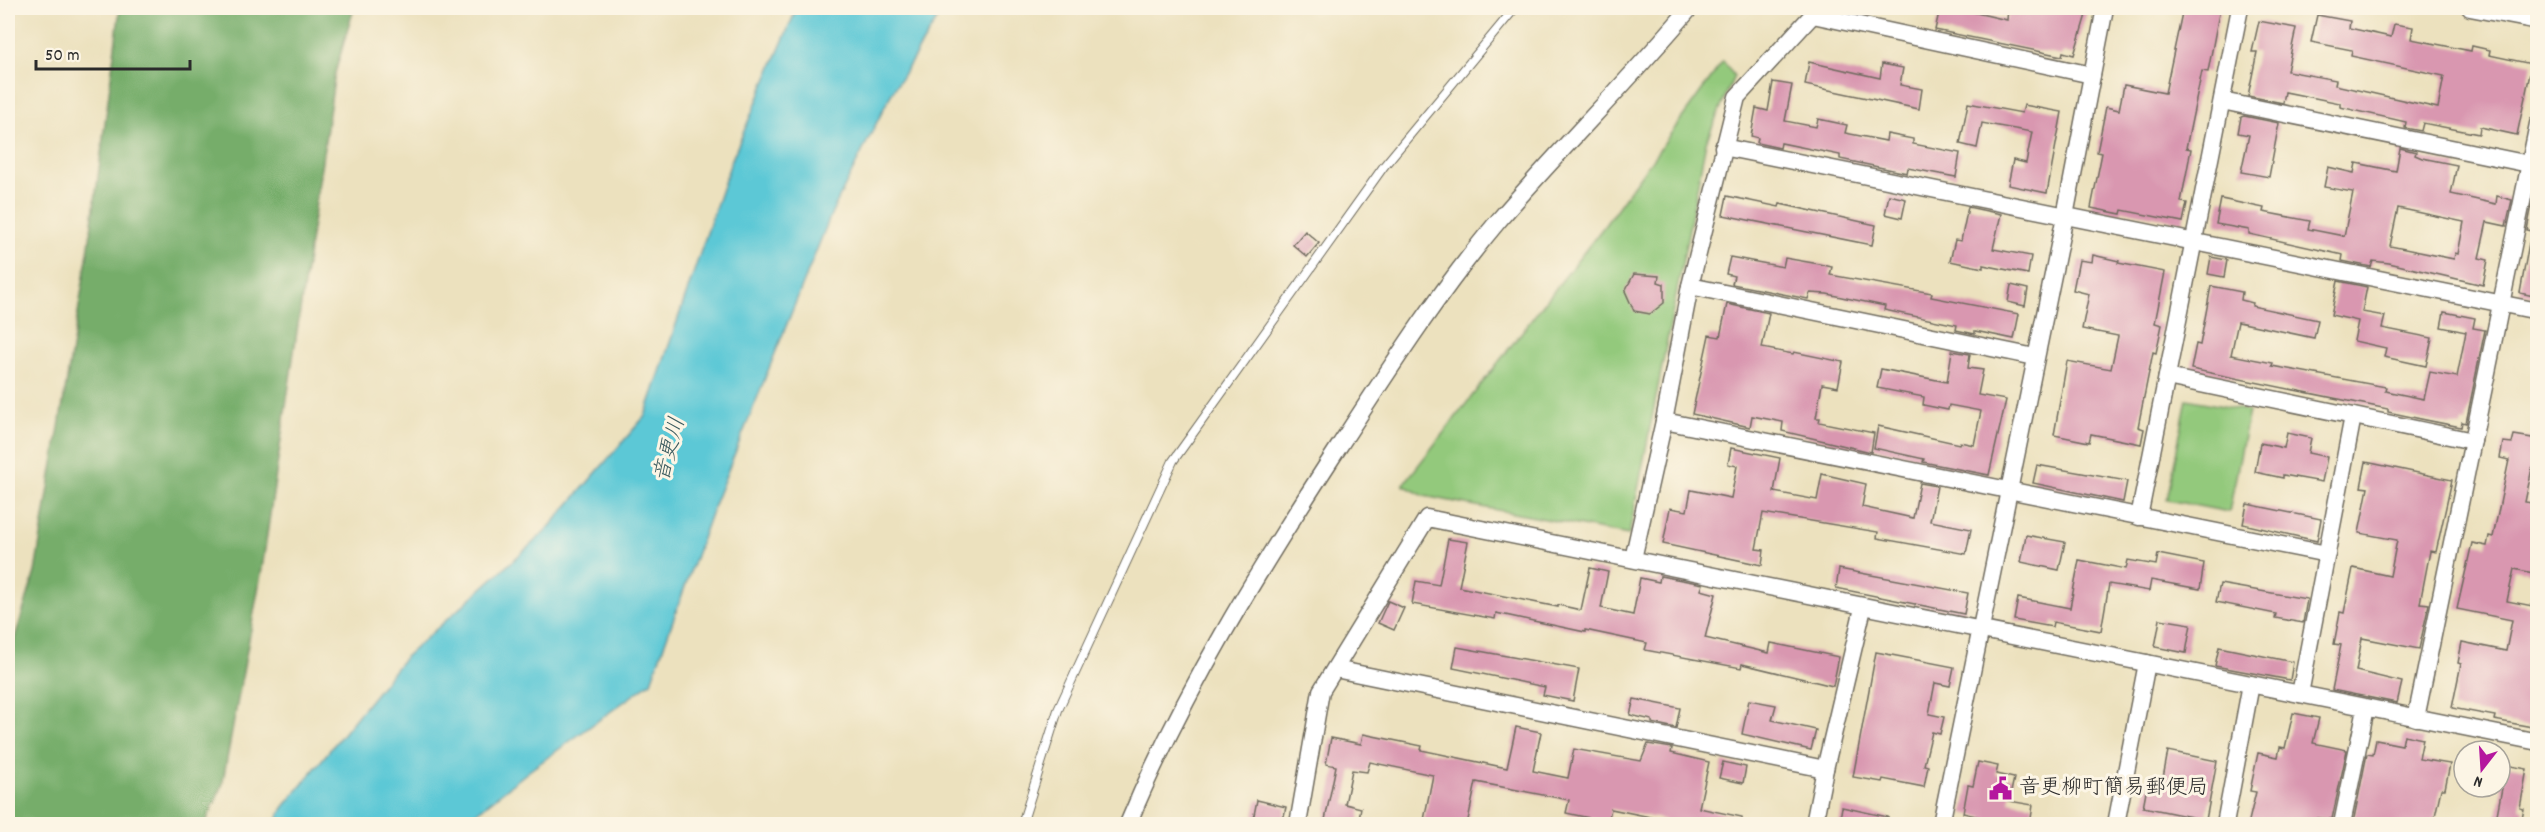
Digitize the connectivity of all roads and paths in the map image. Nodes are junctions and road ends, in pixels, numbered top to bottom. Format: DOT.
graph roads {
  1 [pos="1515,8"];
  2 [pos="1690,8"];
  3 [pos="2104,8"];
  4 [pos="2240,8"];
  5 [pos="2470,8"];
  6 [pos="1816,11"];
  7 [pos="2538,21"];
  8 [pos="2092,75"];
  9 [pos="2222,101"];
  10 [pos="2538,124"];
  11 [pos="1723,147"];
  12 [pos="2529,164"];
  13 [pos="2066,216"];
  14 [pos="2194,242"];
  15 [pos="1690,286"];
  16 [pos="2501,303"];
  17 [pos="2538,311"];
  18 [pos="2035,357"];
  19 [pos="2167,377"];
  20 [pos="2353,416"];
  21 [pos="1664,421"];
  22 [pos="2473,441"];
  23 [pos="2010,490"];
  24 [pos="2139,517"];
  25 [pos="2327,554"];
  26 [pos="1633,559"];
  27 [pos="1863,608"];
  28 [pos="1979,629"];
  29 [pos="2147,663"];
  30 [pos="1335,669"];
  31 [pos="2251,684"];
  32 [pos="2300,694"];
  33 [pos="2366,708"];
  34 [pos="2416,718"];
  35 [pos="2538,742"];
  36 [pos="1825,769"];
  37 [pos="1022,825"];
  38 [pos="1128,825"];
  39 [pos="1298,825"];
  40 [pos="1814,825"];
  41 [pos="1941,825"];
  42 [pos="2116,825"];
  43 [pos="2225,825"];
  44 [pos="2342,825"];
  1 -- 37 [label="lane"];
  2 -- 38 [label="street"];
  3 -- 8 [label="street"];
  4 -- 9 [label="street"];
  5 -- 7 [label="street"];
  6 -- 8 [label="street"];
  6 -- 11 [label="street"];
  8 -- 13 [label="street"];
  9 -- 12 [label="street"];
  9 -- 14 [label="street"];
  10 -- 12 [label="street"];
  11 -- 13 [label="street"];
  11 -- 15 [label="street"];
  12 -- 16 [label="street"];
  13 -- 14 [label="street"];
  13 -- 18 [label="street"];
  14 -- 16 [label="street"];
  14 -- 19 [label="street"];
  15 -- 18 [label="street"];
  15 -- 21 [label="street"];
  16 -- 17 [label="street"];
  16 -- 22 [label="street"];
  18 -- 23 [label="street"];
  19 -- 20 [label="street"];
  19 -- 24 [label="street"];
  20 -- 22 [label="street"];
  20 -- 25 [label="street"];
  21 -- 23 [label="street"];
  21 -- 26 [label="street"];
  22 -- 34 [label="street"];
  23 -- 24 [label="street"];
  23 -- 28 [label="street"];
  24 -- 25 [label="street"];
  25 -- 32 [label="street"];
  26 -- 27 [label="street"];
  26 -- 30 [label="street"];
  27 -- 28 [label="street"];
  27 -- 36 [label="street"];
  28 -- 29 [label="street"];
  28 -- 41 [label="street"];
  29 -- 31 [label="street"];
  29 -- 42 [label="street"];
  30 -- 36 [label="street"];
  30 -- 39 [label="street"];
  31 -- 32 [label="street"];
  31 -- 43 [label="street"];
  32 -- 33 [label="street"];
  33 -- 34 [label="street"];
  33 -- 44 [label="street"];
  34 -- 35 [label="street"];
  36 -- 40 [label="street"];
}
